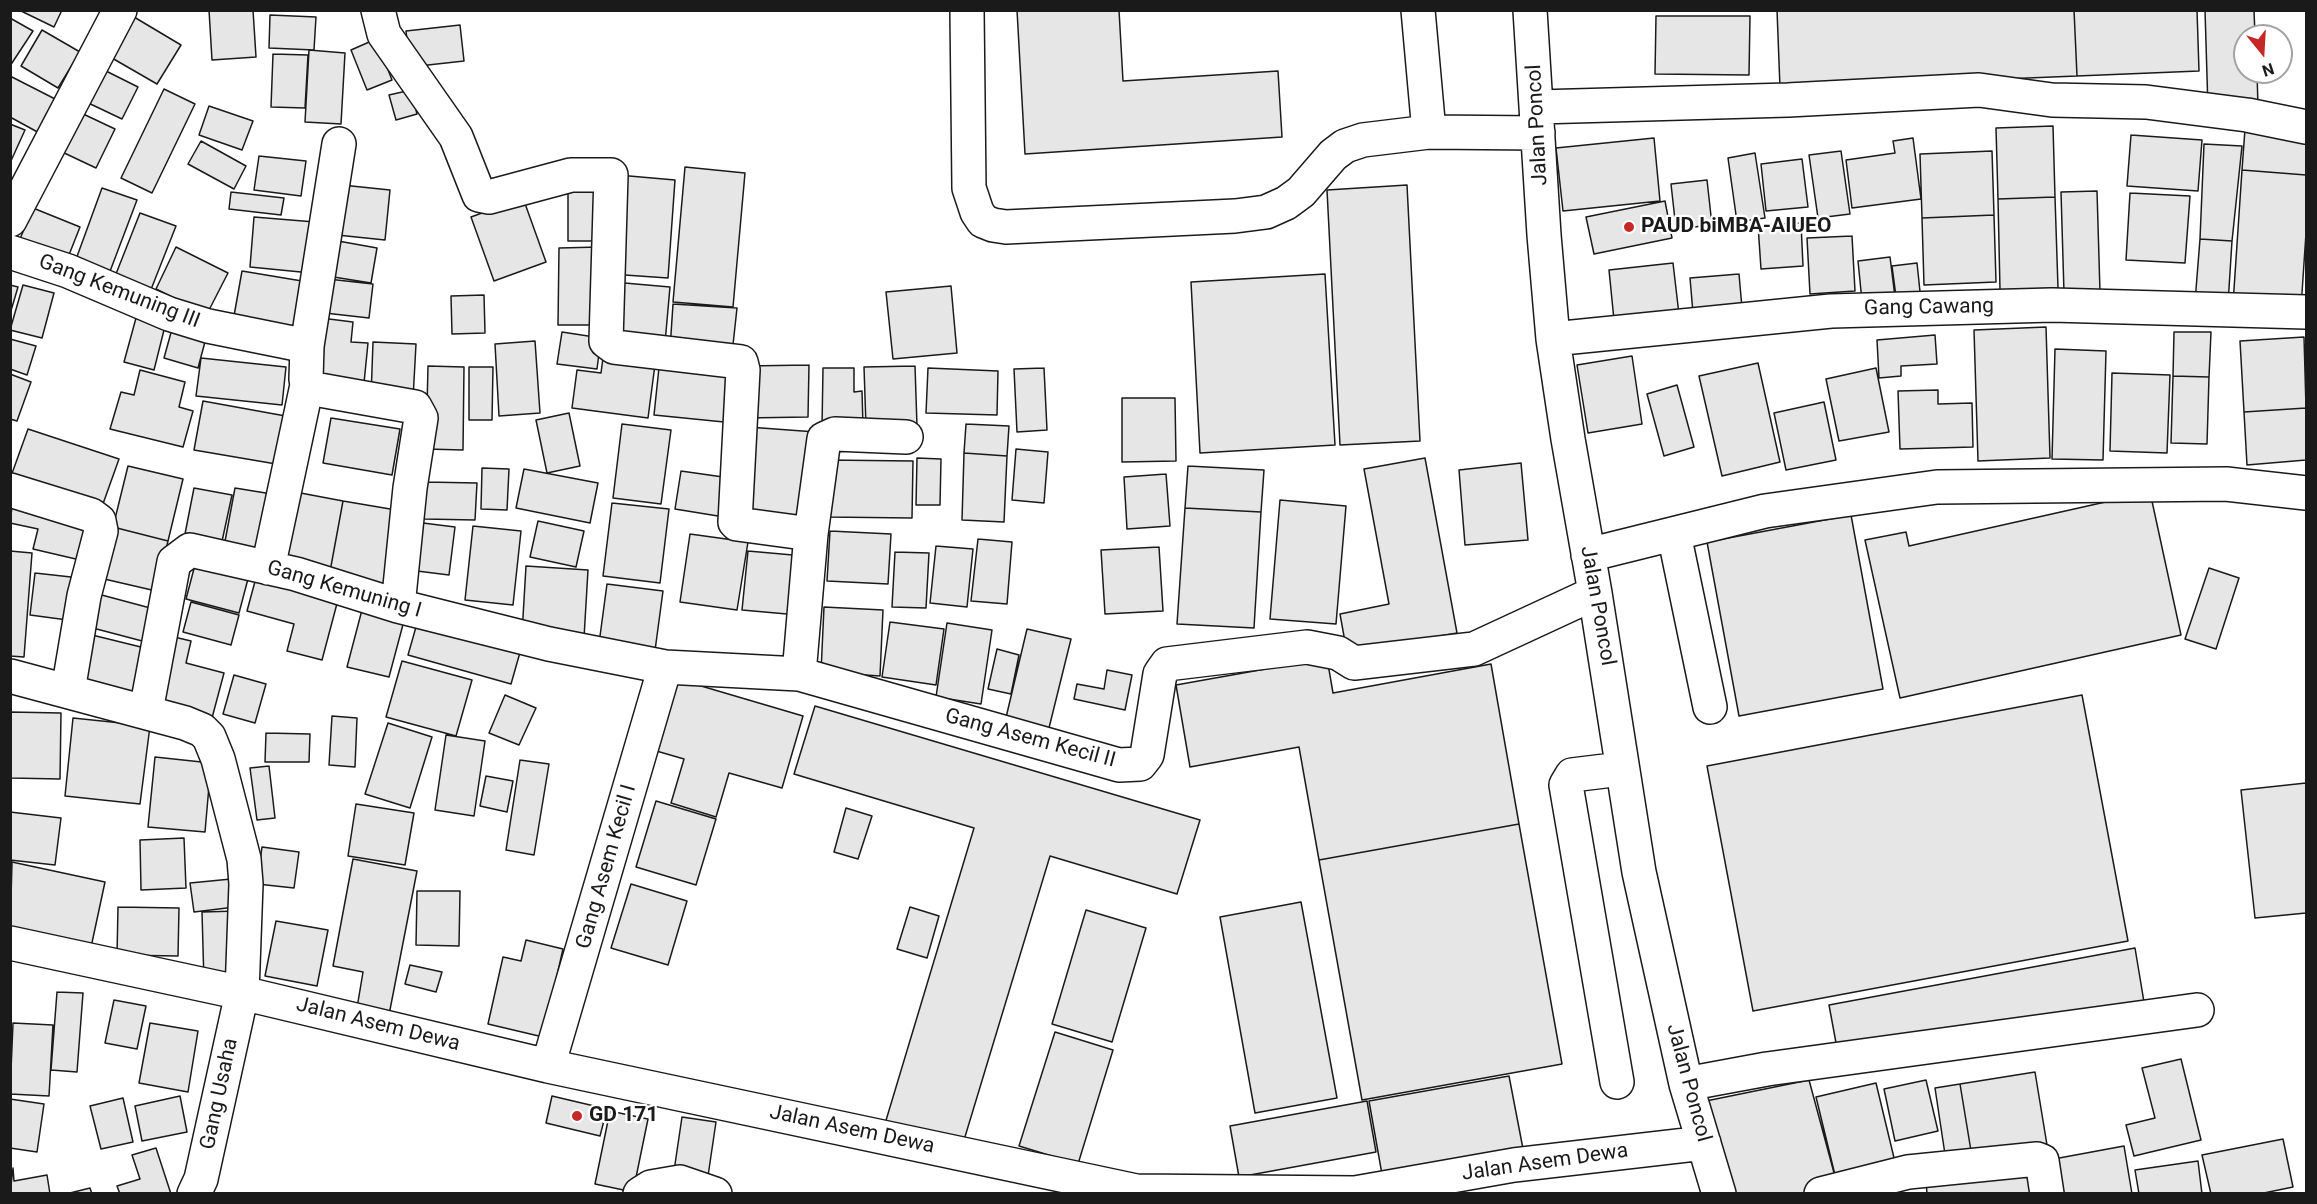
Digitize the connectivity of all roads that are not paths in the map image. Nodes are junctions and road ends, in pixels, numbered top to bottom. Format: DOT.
graph roads {
  1 [pos="120,10"];
  2 [pos="378,10"];
  3 [pos="967,10"];
  4 [pos="1418,10"];
  5 [pos="1530,10"];
  6 [pos="1538,120"];
  7 [pos="2307,127"];
  8 [pos="1429,132"];
  9 [pos="339,144"];
  10 [pos="21,178"];
  11 [pos="10,220"];
  12 [pos="10,252"];
  13 [pos="2307,312"];
  14 [pos="1553,339"];
  15 [pos="307,346"];
  16 [pos="307,385"];
  17 [pos="906,437"];
  18 [pos="10,490"];
  19 [pos="2307,493"];
  20 [pos="812,534"];
  21 [pos="1674,534"];
  22 [pos="1588,555"];
  23 [pos="268,568"];
  24 [pos="1595,593"];
  25 [pos="398,606"];
  26 [pos="665,667"];
  27 [pos="799,674"];
  28 [pos="10,676"];
  29 [pos="68,691"];
  30 [pos="1710,707"];
  31 [pos="146,711"];
  32 [pos="1621,769"];
  33 [pos="10,943"];
  34 [pos="242,993"];
  35 [pos="2197,1010"];
  36 [pos="548,1066"];
  37 [pos="1617,1082"];
  38 [pos="1686,1084"];
  39 [pos="1704,1143"];
  40 [pos="194,1194"];
  41 [pos="640,1194"];
  42 [pos="715,1194"];
  43 [pos="1719,1194"];
  44 [pos="1821,1194"];
  45 [pos="2047,1194"];
  1 -- 10 [label="street"];
  2 -- 20 [label="street"];
  3 -- 8 [label="street"];
  4 -- 8 [label="street"];
  5 -- 6 [label="street, Jalan Poncol"];
  6 -- 7 [label="street"];
  6 -- 8 [label="street"];
  6 -- 14 [label="street, Jalan Poncol"];
  9 -- 15 [label="street"];
  10 -- 11 [label="street"];
  12 -- 15 [label="street, Gang Kemuning III"];
  13 -- 14 [label="street, Gang Cawang"];
  14 -- 22 [label="street, Jalan Poncol"];
  15 -- 16 [label="street"];
  16 -- 23 [label="street"];
  16 -- 25 [label="street"];
  17 -- 20 [label="street"];
  18 -- 29 [label="street"];
  19 -- 21 [label="street"];
  20 -- 27 [label="street"];
  21 -- 22 [label="street"];
  21 -- 30 [label="street"];
  22 -- 24 [label="street, Jalan Poncol"];
  23 -- 25 [label="street, Gang Kemuning I"];
  23 -- 31 [label="street, Gang Kemuning I"];
  24 -- 27 [label="street, Gang Asem Kecil II"];
  24 -- 32 [label="street, Jalan Poncol"];
  25 -- 26 [label="street, Gang Kemuning I"];
  26 -- 27 [label="street, Gang Asem Kecil II"];
  26 -- 36 [label="street, Gang Asem Kecil I"];
  28 -- 29 [label="street, Gang Usaha"];
  29 -- 31 [label="street, Gang Usaha"];
  31 -- 34 [label="street, Gang Usaha"];
  32 -- 37 [label="street"];
  32 -- 38 [label="street, Jalan Poncol"];
  33 -- 34 [label="street, Jalan Asem Dewa"];
  34 -- 36 [label="street, Jalan Asem Dewa"];
  34 -- 40 [label="street, Gang Usaha"];
  35 -- 38 [label="street"];
  36 -- 39 [label="street, Jalan Asem Dewa"];
  38 -- 39 [label="street, Jalan Poncol"];
  39 -- 43 [label="street, Jalan Poncol"];
  41 -- 42 [label="street"];
  44 -- 45 [label="street"];
}
